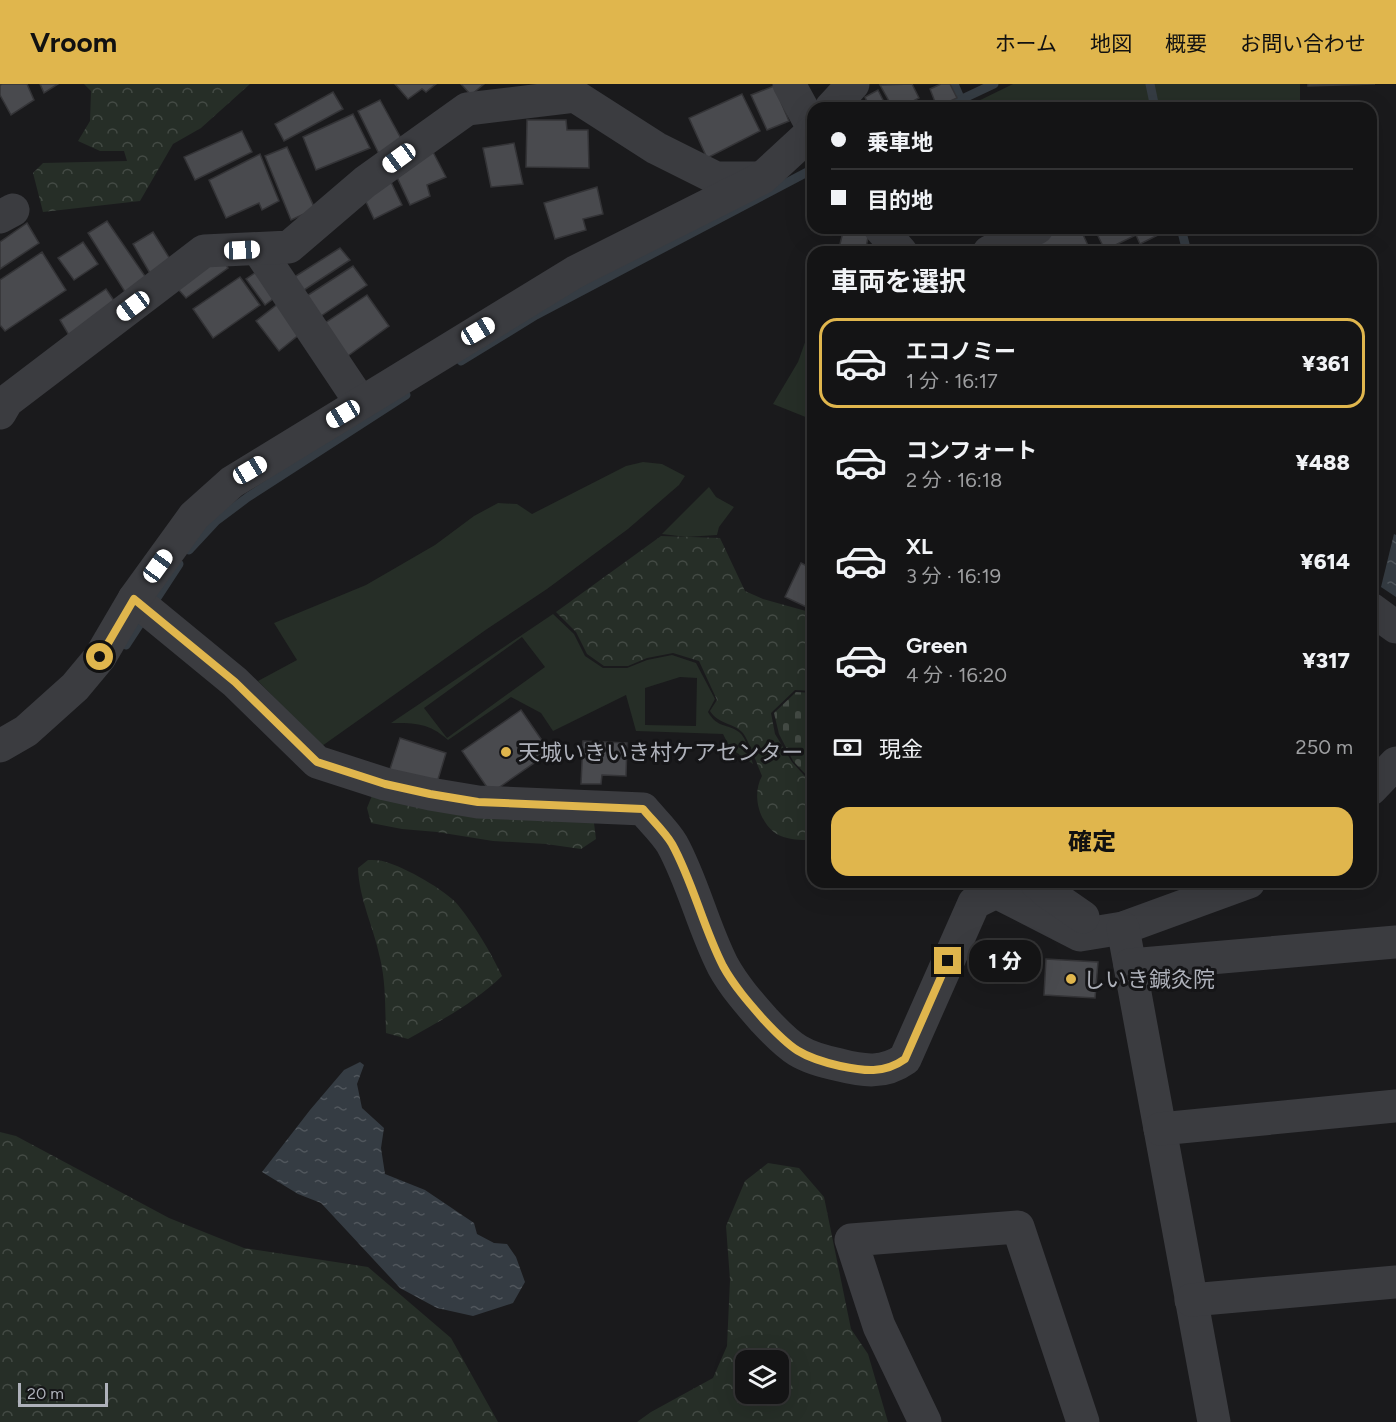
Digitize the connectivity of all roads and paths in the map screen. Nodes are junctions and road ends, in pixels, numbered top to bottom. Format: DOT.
graph roads {
  1 [pos="789,84"];
  2 [pos="853,84"];
  3 [pos="507,94"];
  4 [pos="836,102"];
  5 [pos="807,127"];
  6 [pos="807,139"];
  7 [pos="762,178"];
  8 [pos="885,234"];
  9 [pos="1025,234"];
  10 [pos="896,246"];
  11 [pos="1000,246"];
  12 [pos="258,249"];
  13 [pos="361,403"];
  14 [pos="0,413"];
  15 [pos="144,607"];
  16 [pos="1377,613"];
  17 [pos="1396,627"];
  18 [pos="0,746"];
  19 [pos="1396,763"];
  20 [pos="1377,783"];
  21 [pos="1043,888"];
  22 [pos="1232,888"];
  23 [pos="1114,930"];
  24 [pos="1396,942"];
  25 [pos="1130,965"];
  26 [pos="1396,1106"];
  27 [pos="1160,1129"];
  28 [pos="1396,1282"];
  29 [pos="1191,1300"];
  30 [pos="925,1422"];
  31 [pos="1083,1422"];
  32 [pos="1214,1422"];
  1 -- 5 [label="street"];
  2 -- 4 [label="street"];
  3 -- 7 [label="street"];
  3 -- 12 [label="street"];
  6 -- 7 [label="street"];
  7 -- 13 [label="street"];
  8 -- 10 [label="street"];
  9 -- 11 [label="street"];
  12 -- 13 [label="street"];
  12 -- 14 [label="street"];
  13 -- 15 [label="street"];
  15 -- 18 [label="street"];
  15 -- 23 [label="street"];
  16 -- 17 [label="street"];
  19 -- 20 [label="street"];
  21 -- 23 [label="street"];
  22 -- 23 [label="street"];
  23 -- 25 [label="street"];
  24 -- 25 [label="street"];
  25 -- 27 [label="street"];
  26 -- 27 [label="street"];
  27 -- 29 [label="street"];
  28 -- 29 [label="street"];
  29 -- 32 [label="street"];
  30 -- 31 [label="street"];
}
